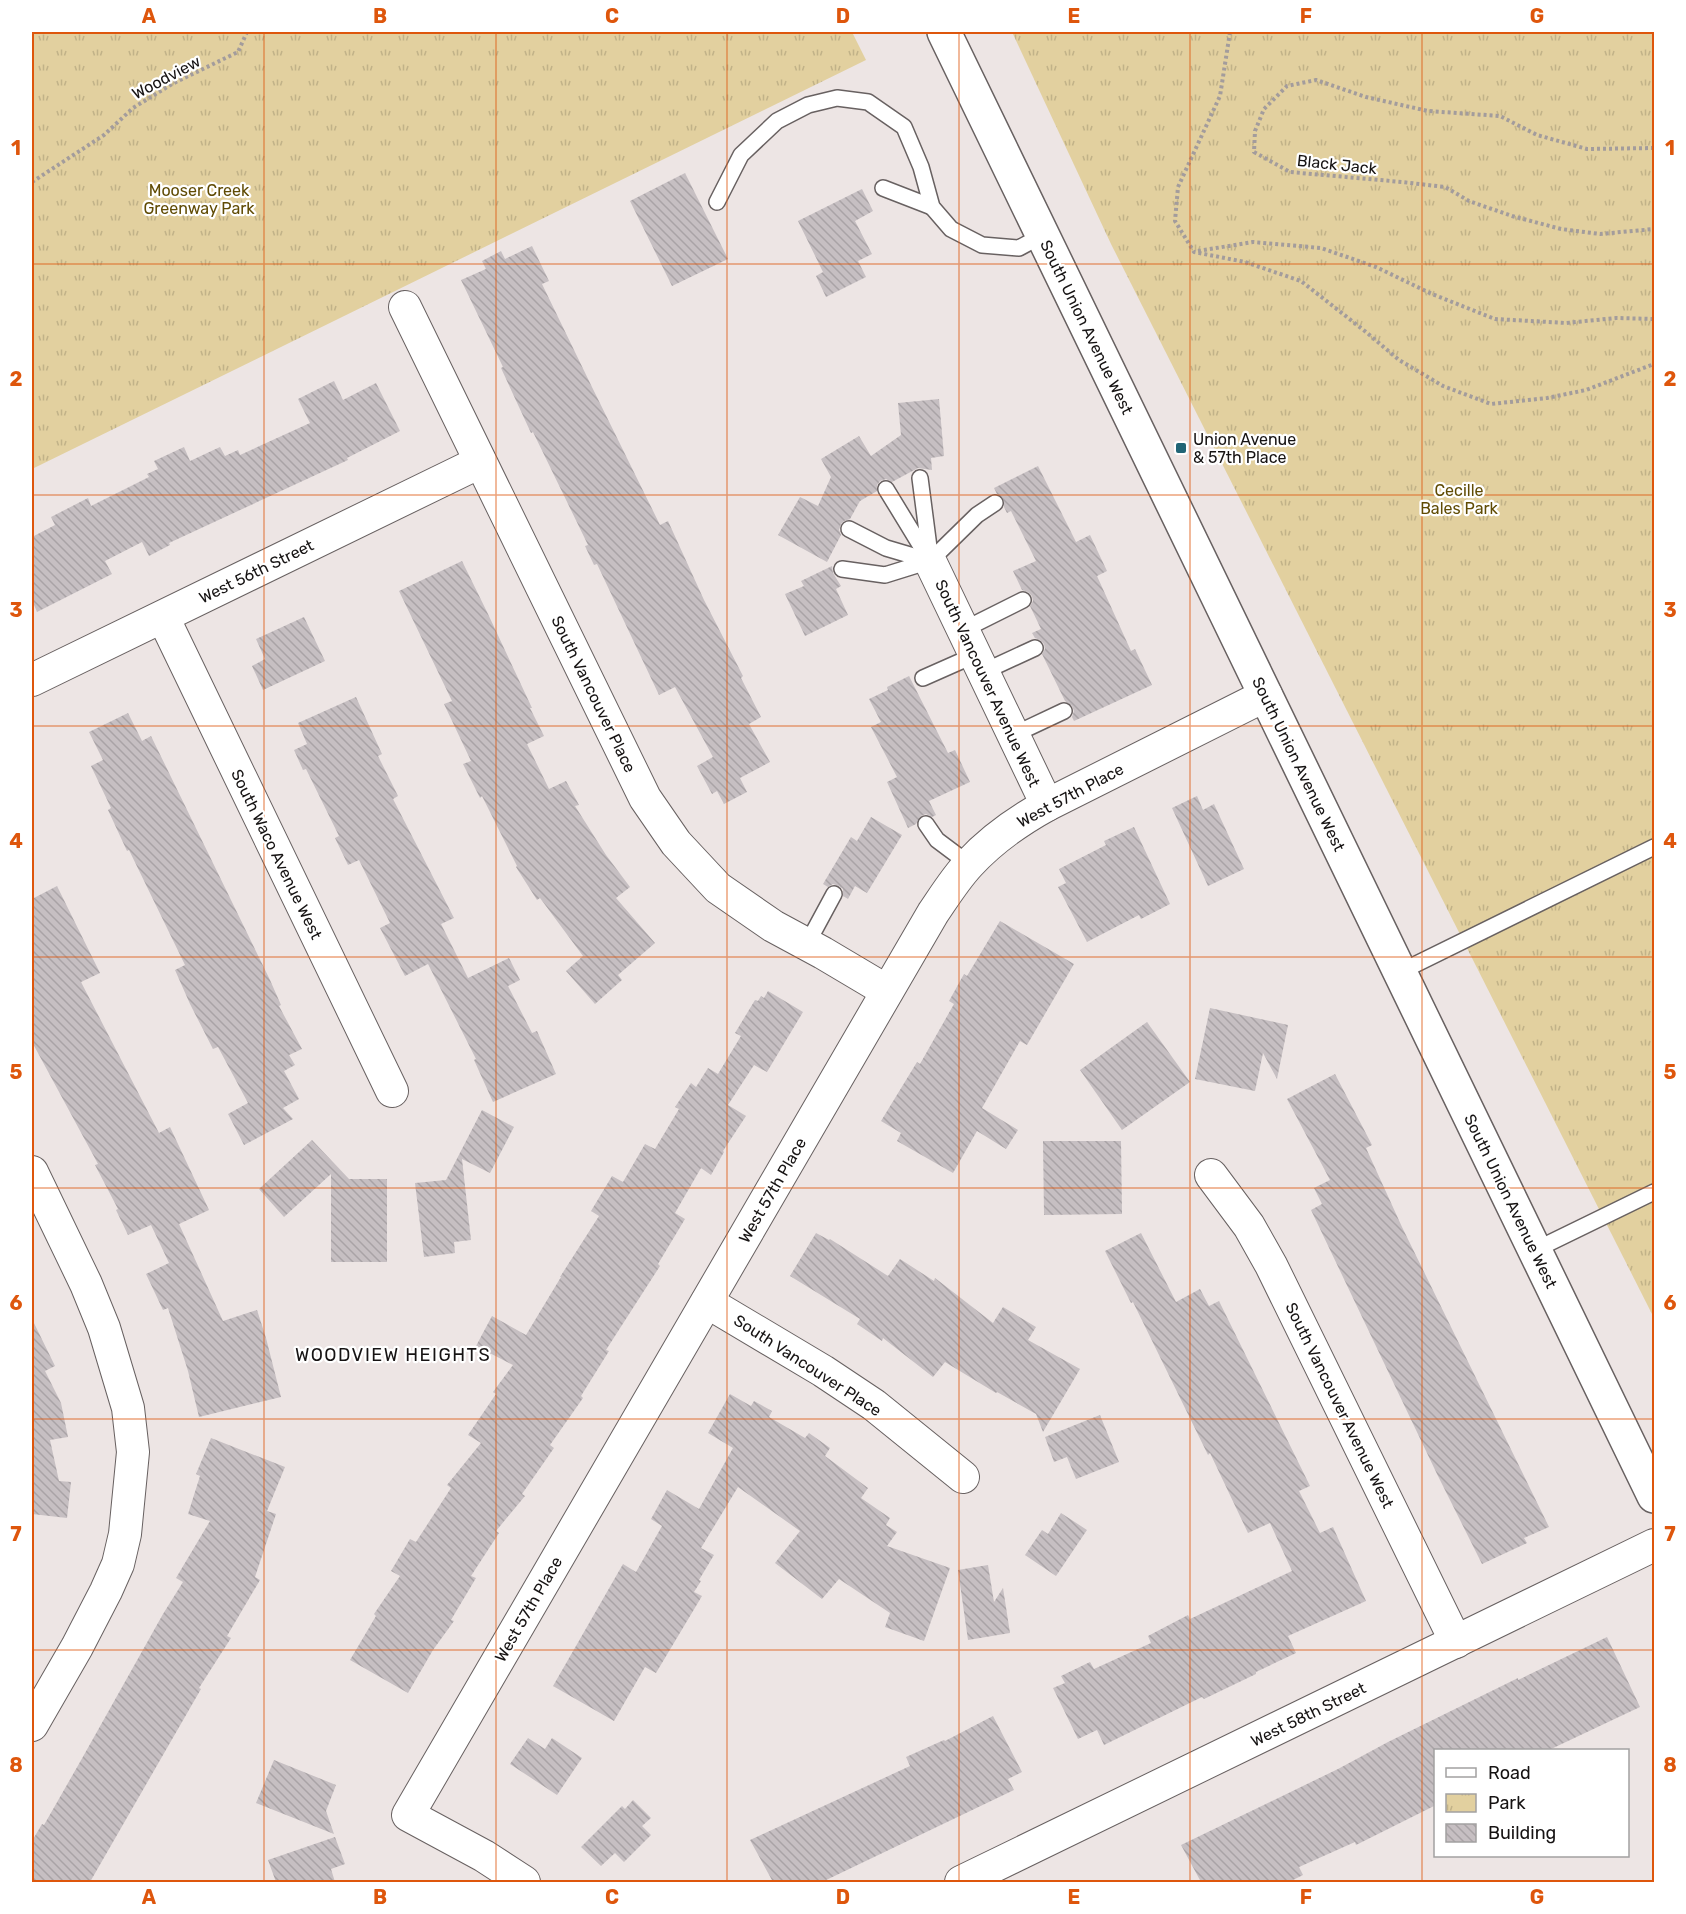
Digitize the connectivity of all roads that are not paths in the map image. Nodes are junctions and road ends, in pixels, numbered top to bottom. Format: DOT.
graph roads {
  1 [pos="944,32"];
  2 [pos="883,188"];
  3 [pos="717,202"];
  4 [pos="932,207"];
  5 [pos="1043,235"];
  6 [pos="405,307"];
  7 [pos="480,462"];
  8 [pos="920,478"];
  9 [pos="886,489"];
  10 [pos="995,503"];
  11 [pos="849,529"];
  12 [pos="930,561"];
  13 [pos="843,569"];
  14 [pos="1023,600"];
  15 [pos="163,617"];
  16 [pos="1035,648"];
  17 [pos="974,652"];
  18 [pos="923,678"];
  19 [pos="32,680"];
  20 [pos="1266,695"];
  21 [pos="1064,711"];
  22 [pos="1013,735"];
  23 [pos="1047,805"];
  24 [pos="926,824"];
  25 [pos="1654,848"];
  26 [pos="969,864"];
  27 [pos="834,894"];
  28 [pos="807,944"];
  29 [pos="1400,972"];
  30 [pos="887,992"];
  31 [pos="392,1091"];
  32 [pos="32,1172"];
  33 [pos="1211,1175"];
  34 [pos="1654,1192"];
  35 [pos="1535,1250"];
  36 [pos="707,1302"];
  37 [pos="963,1477"];
  38 [pos="1654,1496"];
  39 [pos="1654,1545"];
  40 [pos="1456,1642"];
  41 [pos="32,1725"];
  42 [pos="525,1882"];
  43 [pos="961,1882"];
  1 -- 5 [label="street, South Union Avenue West"];
  2 -- 4 [label="lane"];
  3 -- 4 [label="lane"];
  4 -- 5 [label="lane"];
  5 -- 20 [label="street, South Union Avenue West"];
  6 -- 7 [label="street, South Vancouver Place"];
  7 -- 15 [label="street, West 56th Street"];
  7 -- 28 [label="street, South Vancouver Place"];
  8 -- 12 [label="lane"];
  9 -- 12 [label="lane"];
  10 -- 12 [label="lane"];
  11 -- 12 [label="lane"];
  12 -- 13 [label="lane"];
  12 -- 17 [label="street, South Vancouver Avenue West"];
  14 -- 17 [label="lane"];
  15 -- 19 [label="street, West 56th Street"];
  15 -- 31 [label="street, South Waco Avenue West"];
  16 -- 17 [label="lane"];
  17 -- 18 [label="lane"];
  17 -- 22 [label="street, South Vancouver Avenue West"];
  20 -- 23 [label="street, West 57th Place"];
  20 -- 29 [label="street, South Union Avenue West"];
  21 -- 22 [label="lane"];
  22 -- 23 [label="street, South Vancouver Avenue West"];
  23 -- 26 [label="street, West 57th Place"];
  24 -- 26 [label="lane"];
  25 -- 29 [label="lane"];
  26 -- 30 [label="street, West 57th Place"];
  27 -- 28 [label="lane"];
  28 -- 30 [label="street, South Vancouver Place"];
  29 -- 35 [label="street, South Union Avenue West"];
  30 -- 36 [label="street, West 57th Place"];
  32 -- 41 [label="street"];
  33 -- 40 [label="street, South Vancouver Avenue West"];
  34 -- 35 [label="lane"];
  35 -- 38 [label="street, South Union Avenue West"];
  36 -- 37 [label="street, South Vancouver Place"];
  36 -- 42 [label="street, West 57th Place"];
  39 -- 40 [label="street, West 58th Street"];
  40 -- 43 [label="street, West 58th Street"];
}
